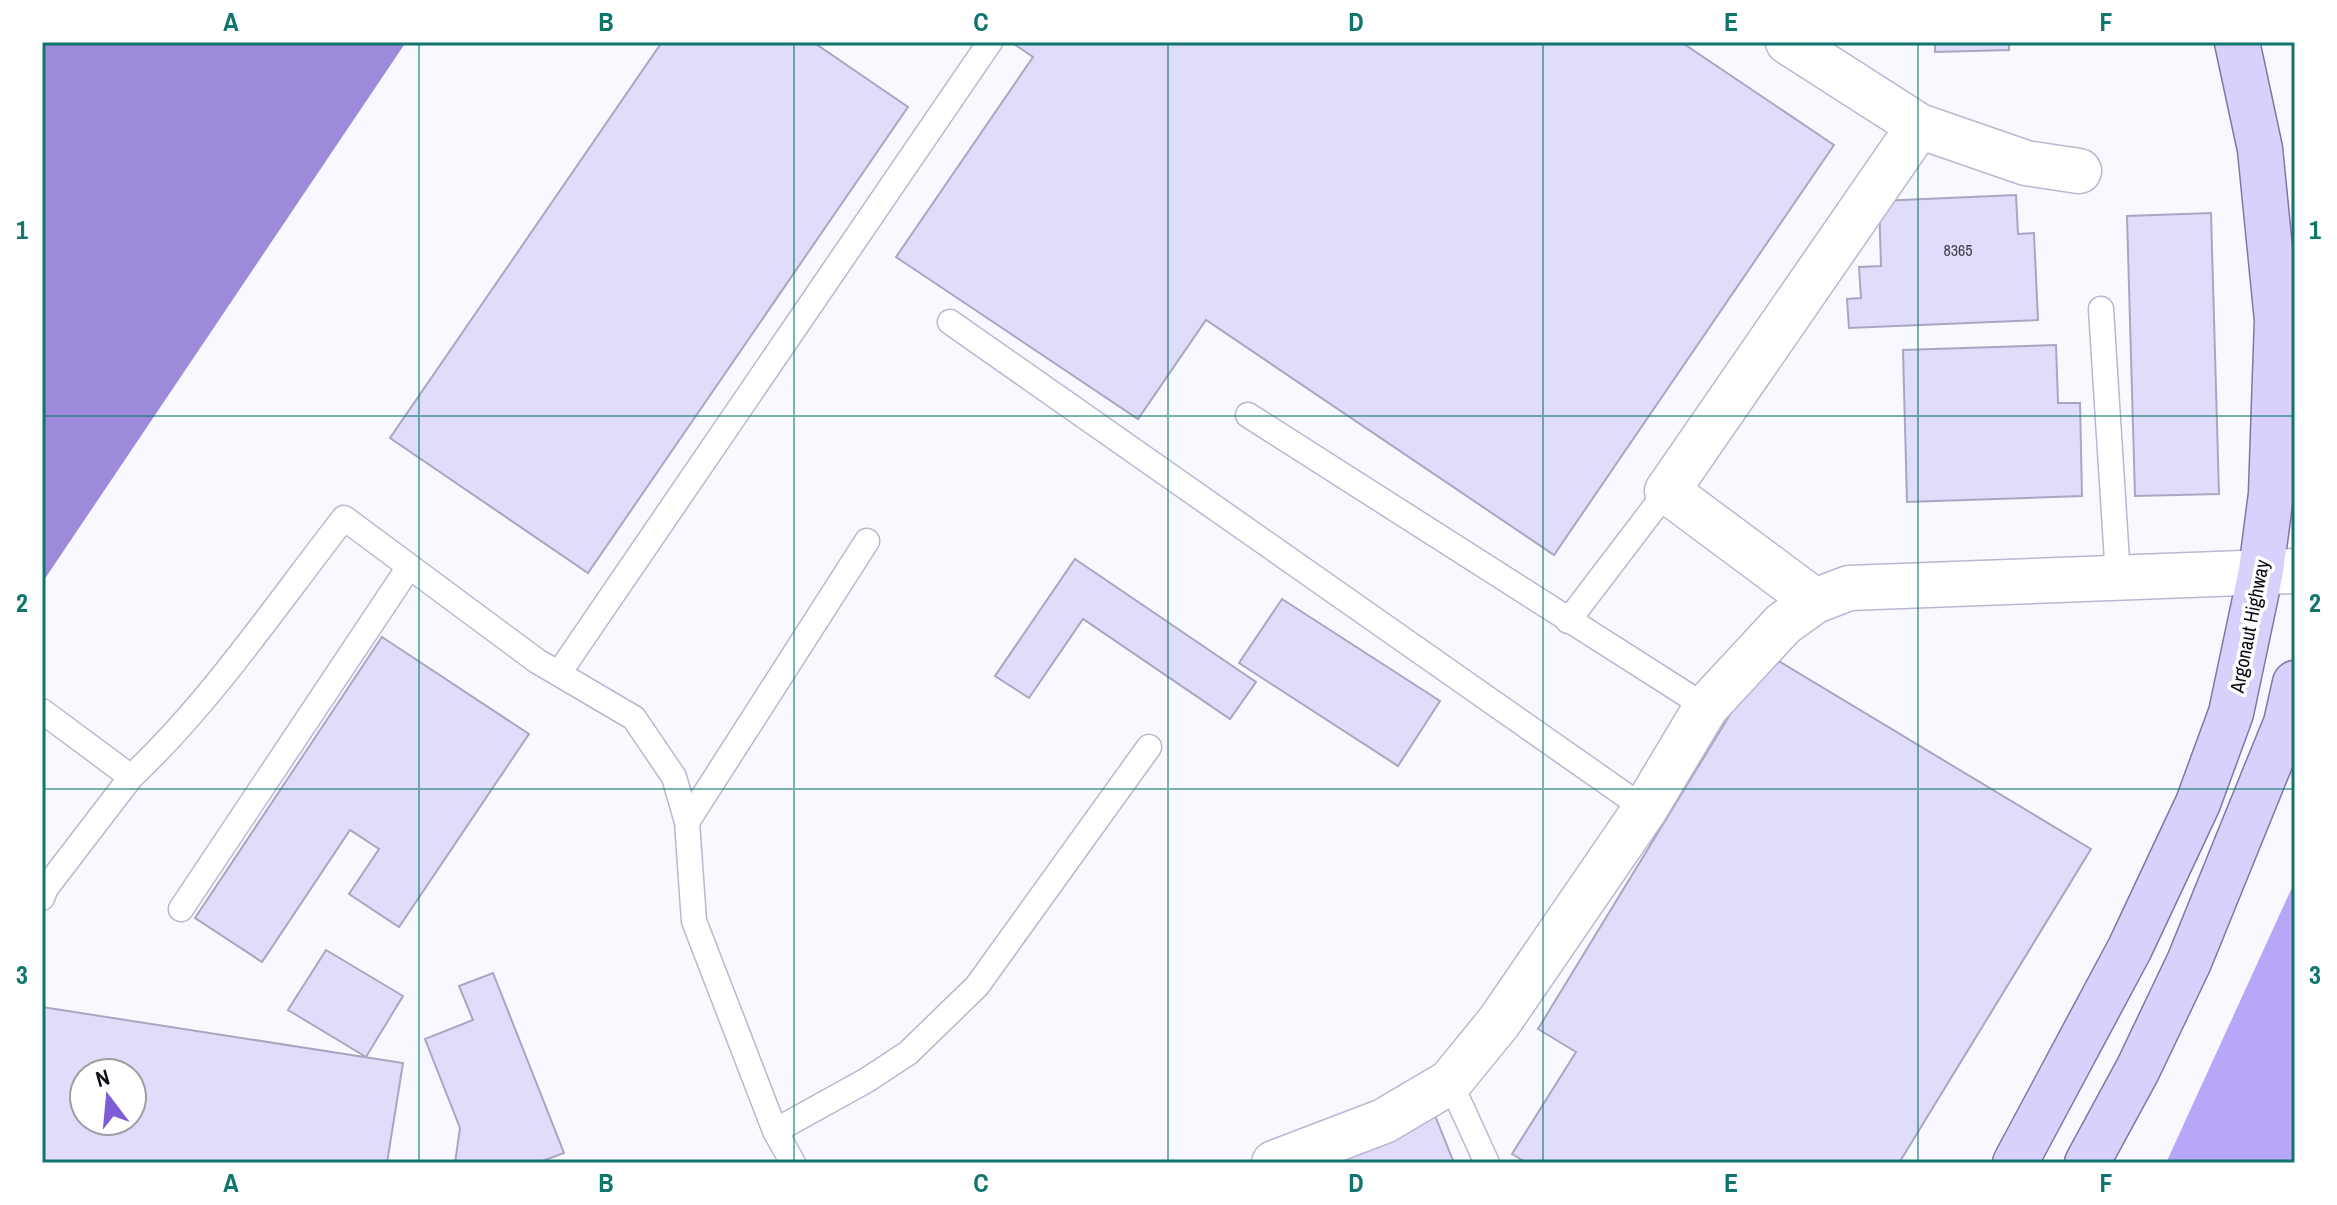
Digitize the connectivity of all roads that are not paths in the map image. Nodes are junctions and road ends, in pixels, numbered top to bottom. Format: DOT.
graph roads {
  1 [pos="990,42"];
  2 [pos="1788,42"];
  3 [pos="2237,42"];
  4 [pos="1919,126"];
  5 [pos="2079,171"];
  6 [pos="2101,309"];
  7 [pos="950,322"];
  8 [pos="1248,415"];
  9 [pos="1667,491"];
  10 [pos="867,541"];
  11 [pos="409,567"];
  12 [pos="2278,571"];
  13 [pos="2118,577"];
  14 [pos="1815,601"];
  15 [pos="1568,621"];
  16 [pos="559,673"];
  17 [pos="2295,683"];
  18 [pos="1706,707"];
  19 [pos="42,711"];
  20 [pos="1149,747"];
  21 [pos="131,777"];
  22 [pos="1645,809"];
  23 [pos="687,822"];
  24 [pos="42,898"];
  25 [pos="181,909"];
  26 [pos="1450,1082"];
  27 [pos="775,1131"];
  28 [pos="793,1163"];
  29 [pos="1274,1163"];
  30 [pos="1487,1163"];
  31 [pos="2015,1163"];
  32 [pos="2087,1163"];
  1 -- 16 [label="lane"];
  2 -- 4 [label="street"];
  3 -- 12 [label="main road, Argonaut Highway"];
  4 -- 5 [label="street"];
  4 -- 9 [label="street"];
  6 -- 13 [label="lane"];
  7 -- 22 [label="lane"];
  8 -- 15 [label="lane"];
  9 -- 14 [label="street"];
  9 -- 15 [label="lane"];
  10 -- 23 [label="lane"];
  11 -- 16 [label="lane"];
  11 -- 21 [label="lane"];
  11 -- 25 [label="lane"];
  12 -- 13 [label="street"];
  12 -- 31 [label="main road, Argonaut Highway"];
  13 -- 14 [label="street"];
  14 -- 18 [label="street"];
  15 -- 18 [label="lane"];
  16 -- 23 [label="lane"];
  17 -- 32 [label="main road"];
  18 -- 22 [label="street"];
  19 -- 21 [label="lane"];
  20 -- 27 [label="lane"];
  21 -- 24 [label="lane"];
  22 -- 26 [label="street"];
  23 -- 27 [label="lane"];
  26 -- 29 [label="street"];
  26 -- 30 [label="lane"];
  27 -- 28 [label="lane"];
}
